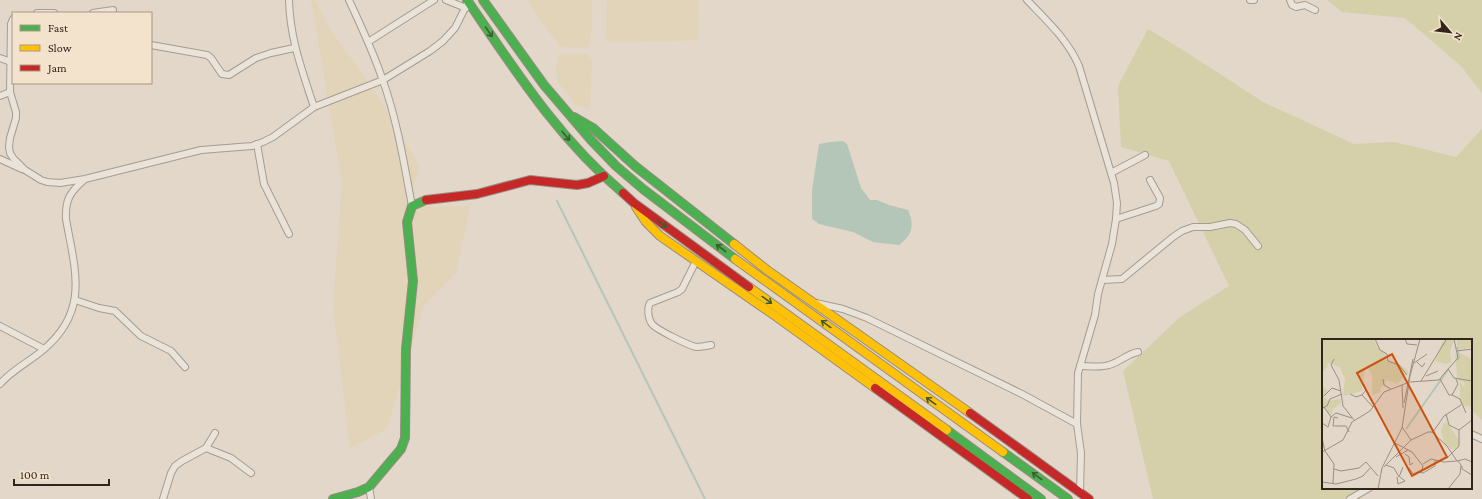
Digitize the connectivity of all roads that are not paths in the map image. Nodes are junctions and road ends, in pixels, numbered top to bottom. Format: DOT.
graph roads {
  1 [pos="289,0"];
  2 [pos="349,0"];
  3 [pos="434,0"];
  4 [pos="446,0"];
  5 [pos="483,0"];
  6 [pos="1027,0"];
  7 [pos="1250,0"];
  8 [pos="1254,0"];
  9 [pos="1290,0"];
  10 [pos="467,3"];
  11 [pos="113,10"];
  12 [pos="1315,10"];
  13 [pos="100,12"];
  14 [pos="12,22"];
  15 [pos="368,42"];
  16 [pos="152,45"];
  17 [pos="294,48"];
  18 [pos="0,58"];
  19 [pos="11,62"];
  20 [pos="383,80"];
  21 [pos="10,92"];
  22 [pos="0,96"];
  23 [pos="314,107"];
  24 [pos="568,113"];
  25 [pos="257,144"];
  26 [pos="1145,155"];
  27 [pos="0,159"];
  28 [pos="25,170"];
  29 [pos="1111,173"];
  30 [pos="604,176"];
  31 [pos="85,179"];
  32 [pos="1150,180"];
  33 [pos="634,203"];
  34 [pos="412,206"];
  35 [pos="1116,219"];
  36 [pos="289,234"];
  37 [pos="1258,246"];
  38 [pos="696,261"];
  39 [pos="1102,280"];
  40 [pos="75,300"];
  41 [pos="814,303"];
  42 [pos="0,326"];
  43 [pos="711,344"];
  44 [pos="44,349"];
  45 [pos="1138,352"];
  46 [pos="1080,366"];
  47 [pos="185,367"];
  48 [pos="0,384"];
  49 [pos="1077,424"];
  50 [pos="215,433"];
  51 [pos="1472,435"];
  52 [pos="1482,440"];
  53 [pos="206,448"];
  54 [pos="251,473"];
  55 [pos="369,486"];
  56 [pos="1367,489"];
  57 [pos="1080,492"];
  58 [pos="163,499"];
  59 [pos="333,499"];
  60 [pos="371,499"];
  61 [pos="1028,499"];
  62 [pos="1041,499"];
  63 [pos="1068,499"];
  64 [pos="1089,499"];
  65 [pos="1350,499"];
  1 -- 17 [label="street"];
  2 -- 15 [label="street"];
  3 -- 15 [label="street"];
  4 -- 10 [label="street"];
  5 -- 24 [label="main road"];
  6 -- 29 [label="street"];
  7 -- 8 [label="street"];
  9 -- 12 [label="street"];
  10 -- 20 [label="street"];
  10 -- 30 [label="main road, one-way"];
  11 -- 13 [label="street"];
  14 -- 19 [label="street"];
  15 -- 20 [label="street"];
  16 -- 17 [label="street"];
  17 -- 23 [label="street"];
  18 -- 19 [label="street"];
  19 -- 21 [label="street"];
  20 -- 23 [label="street"];
  20 -- 34 [label="street"];
  21 -- 22 [label="street"];
  21 -- 28 [label="street"];
  23 -- 25 [label="street"];
  24 -- 41 [label="main road"];
  63 -- 24 [label="main road, one-way"];
  25 -- 31 [label="street"];
  25 -- 36 [label="street"];
  26 -- 29 [label="street"];
  27 -- 28 [label="street"];
  28 -- 31 [label="street"];
  29 -- 35 [label="street"];
  30 -- 33 [label="main road"];
  30 -- 34 [label="main road"];
  31 -- 40 [label="street"];
  32 -- 35 [label="street"];
  33 -- 38 [label="main road"];
  33 -- 62 [label="main road, one-way"];
  34 -- 55 [label="main road"];
  35 -- 39 [label="street"];
  37 -- 39 [label="street"];
  38 -- 43 [label="street"];
  38 -- 61 [label="main road"];
  39 -- 46 [label="street"];
  40 -- 44 [label="street"];
  40 -- 47 [label="street"];
  41 -- 49 [label="street"];
  41 -- 57 [label="main road"];
  42 -- 44 [label="street"];
  44 -- 48 [label="street"];
  45 -- 46 [label="street"];
  46 -- 49 [label="street"];
  49 -- 57 [label="street"];
  50 -- 53 [label="street"];
  51 -- 52 [label="street"];
  53 -- 54 [label="street"];
  53 -- 58 [label="street"];
  55 -- 59 [label="main road"];
  55 -- 60 [label="street"];
  56 -- 65 [label="street"];
  57 -- 64 [label="main road"];
}
